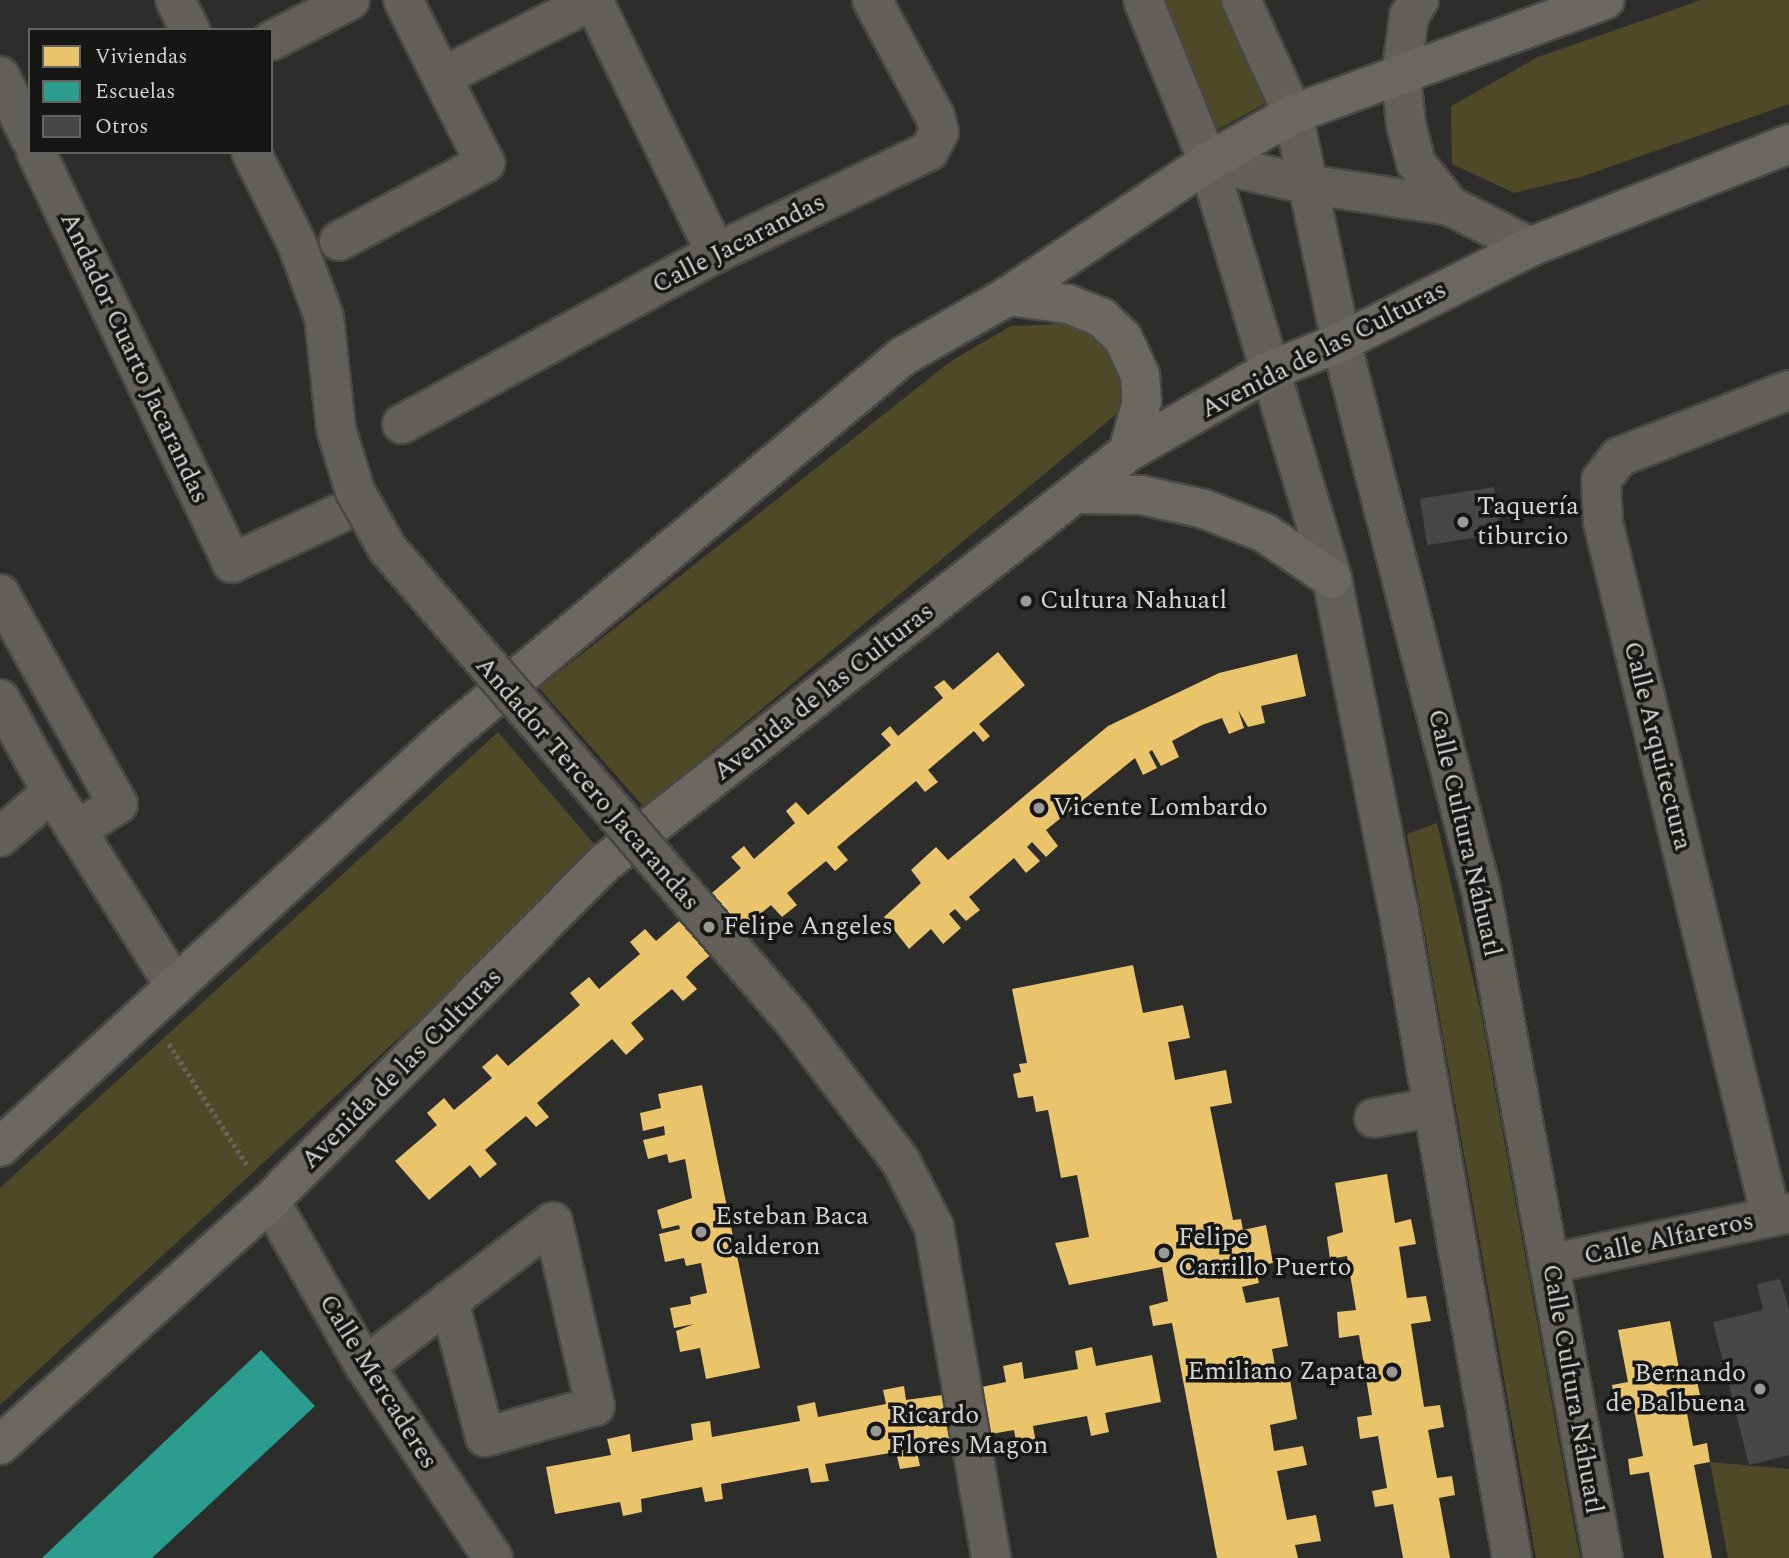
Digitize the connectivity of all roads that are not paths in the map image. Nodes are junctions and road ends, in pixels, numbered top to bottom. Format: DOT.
graph roads {
  1 [pos="175,0"];
  2 [pos="350,0"];
  3 [pos="403,0"];
  4 [pos="593,0"];
  5 [pos="872,0"];
  6 [pos="1143,0"];
  7 [pos="1241,0"];
  8 [pos="1419,0"];
  9 [pos="1605,0"];
  10 [pos="189,28"];
  11 [pos="273,40"];
  12 [pos="1401,75"];
  13 [pos="0,76"];
  14 [pos="442,78"];
  15 [pos="1293,114"];
  16 [pos="28,134"];
  17 [pos="1789,144"];
  18 [pos="37,154"];
  19 [pos="252,154"];
  20 [pos="1208,162"];
  21 [pos="1306,184"];
  22 [pos="1450,206"];
  23 [pos="339,241"];
  24 [pos="1530,247"];
  25 [pos="716,253"];
  26 [pos="1008,296"];
  27 [pos="1340,342"];
  28 [pos="1267,372"];
  29 [pos="1789,390"];
  30 [pos="402,424"];
  31 [pos="1128,452"];
  32 [pos="1076,494"];
  33 [pos="338,514"];
  34 [pos="1332,579"];
  35 [pos="0,594"];
  36 [pos="0,699"];
  37 [pos="52,792"];
  38 [pos="76,831"];
  39 [pos="0,837"];
  40 [pos="161,998"];
  41 [pos="1430,1108"];
  42 [pos="1374,1118"];
  43 [pos="0,1147"];
  44 [pos="271,1202"];
  45 [pos="1780,1215"];
  46 [pos="1549,1264"];
  47 [pos="449,1301"];
  48 [pos="365,1366"];
  49 [pos="0,1446"];
  50 [pos="493,1558"];
  51 [pos="991,1558"];
  52 [pos="1512,1558"];
  53 [pos="1603,1558"];
  1 -- 10 [label="street"];
  2 -- 11 [label="street"];
  3 -- 14 [label="street"];
  4 -- 14 [label="street"];
  4 -- 25 [label="street"];
  5 -- 25 [label="street, Calle Jacarandas"];
  6 -- 20 [label="street"];
  7 -- 15 [label="street, Calle Cultura Náhuatl"];
  8 -- 12 [label="street"];
  9 -- 12 [label="main road"];
  12 -- 15 [label="main road"];
  12 -- 22 [label="street"];
  13 -- 16 [label="street"];
  14 -- 23 [label="street"];
  15 -- 20 [label="main road"];
  15 -- 21 [label="street, Calle Cultura Náhuatl"];
  17 -- 24 [label="main road, Avenida de las Culturas"];
  18 -- 33 [label="street, Andador Cuarto Jacarandas"];
  19 -- 51 [label="street, Andador Tercero Jacarandas, bridge"];
  20 -- 21 [label="street"];
  20 -- 26 [label="main road"];
  20 -- 28 [label="street"];
  21 -- 22 [label="street"];
  21 -- 27 [label="street, Calle Cultura Náhuatl"];
  22 -- 24 [label="street"];
  24 -- 27 [label="main road, Avenida de las Culturas"];
  25 -- 30 [label="street, Calle Jacarandas"];
  26 -- 31 [label="main road"];
  26 -- 40 [label="main road"];
  27 -- 28 [label="main road, Avenida de las Culturas"];
  27 -- 46 [label="street, Calle Cultura Náhuatl"];
  28 -- 31 [label="main road, Avenida de las Culturas"];
  28 -- 34 [label="street"];
  29 -- 45 [label="street, Calle Arquitectura"];
  31 -- 32 [label="main road, Avenida de las Culturas"];
  32 -- 34 [label="main road"];
  32 -- 44 [label="main road, Avenida de las Culturas"];
  34 -- 41 [label="street"];
  35 -- 38 [label="street"];
  36 -- 37 [label="street"];
  37 -- 38 [label="street"];
  37 -- 39 [label="street"];
  38 -- 40 [label="street"];
  40 -- 43 [label="main road"];
  41 -- 42 [label="street"];
  41 -- 52 [label="street"];
  44 -- 48 [label="street, Calle Mercaderes"];
  44 -- 49 [label="main road, Avenida de las Culturas"];
  45 -- 46 [label="street, Calle Alfareros"];
  46 -- 53 [label="street, Calle Cultura Náhuatl"];
  47 -- 47 [label="street"];
  47 -- 48 [label="street"];
  48 -- 50 [label="street, Calle Mercaderes"];
}
